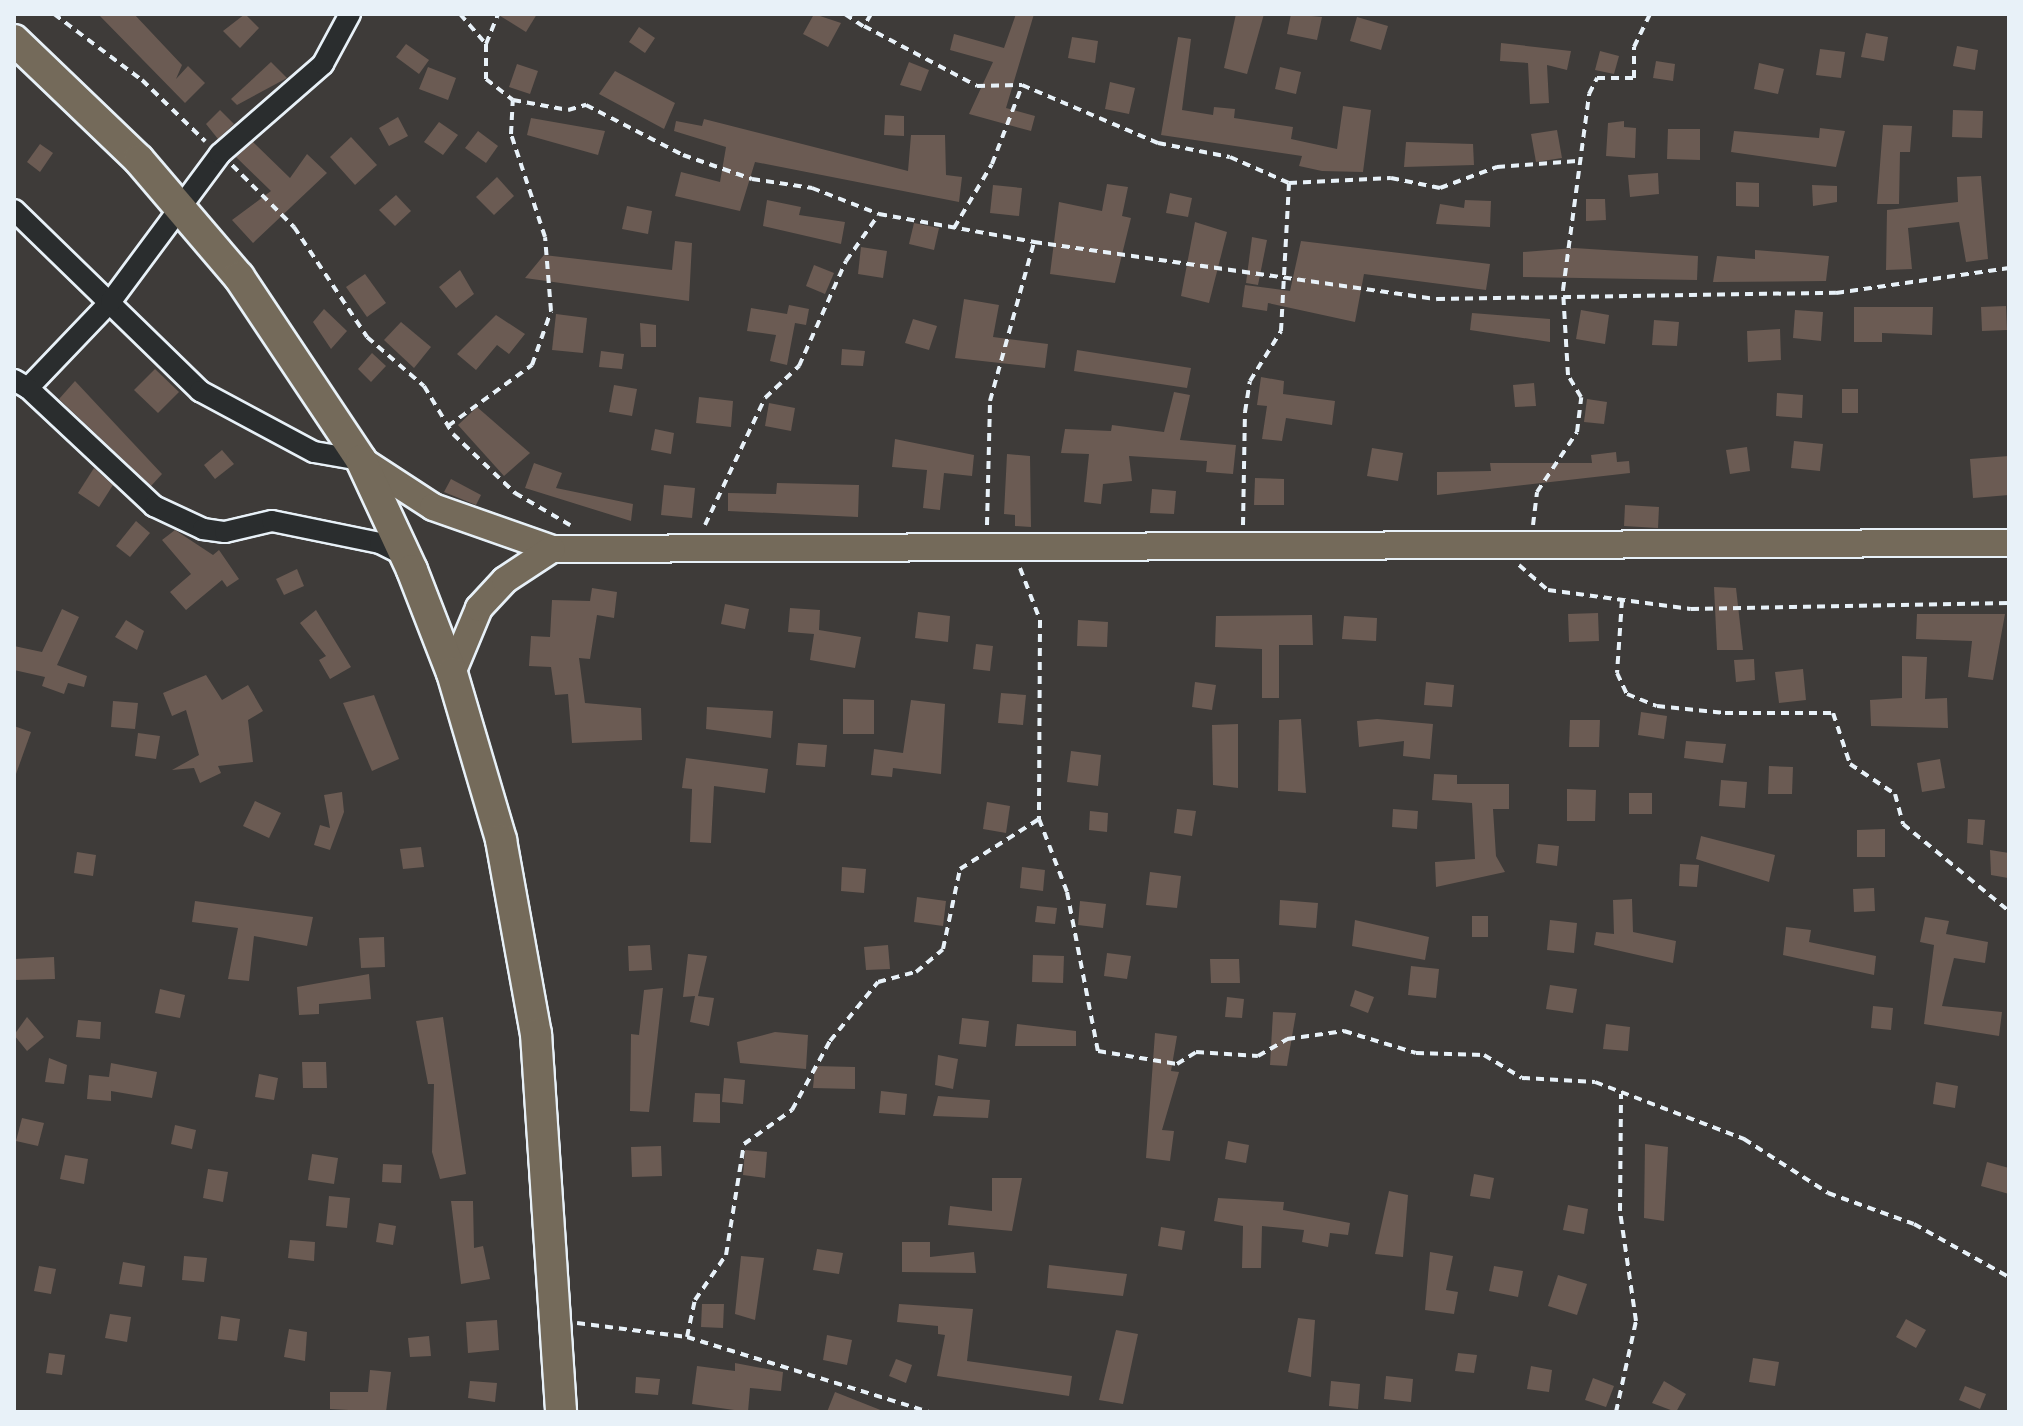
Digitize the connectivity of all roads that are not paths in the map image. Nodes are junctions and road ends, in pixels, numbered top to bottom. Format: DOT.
graph roads {
  1 [pos="350,14"];
  2 [pos="14,40"];
  3 [pos="14,210"];
  4 [pos="184,211"];
  5 [pos="111,301"];
  6 [pos="21,384"];
  7 [pos="361,460"];
  8 [pos="2009,543"];
  9 [pos="552,549"];
  10 [pos="405,556"];
  11 [pos="452,673"];
  12 [pos="561,1412"];
  1 -- 4 [label="street"];
  2 -- 4 [label="highway"];
  3 -- 5 [label="street"];
  4 -- 5 [label="street"];
  4 -- 7 [label="highway"];
  5 -- 6 [label="street"];
  5 -- 7 [label="street"];
  6 -- 10 [label="street"];
  7 -- 9 [label="main road"];
  7 -- 10 [label="highway"];
  8 -- 9 [label="main road"];
  9 -- 11 [label="main road"];
  10 -- 11 [label="highway"];
  11 -- 12 [label="highway"];
}
